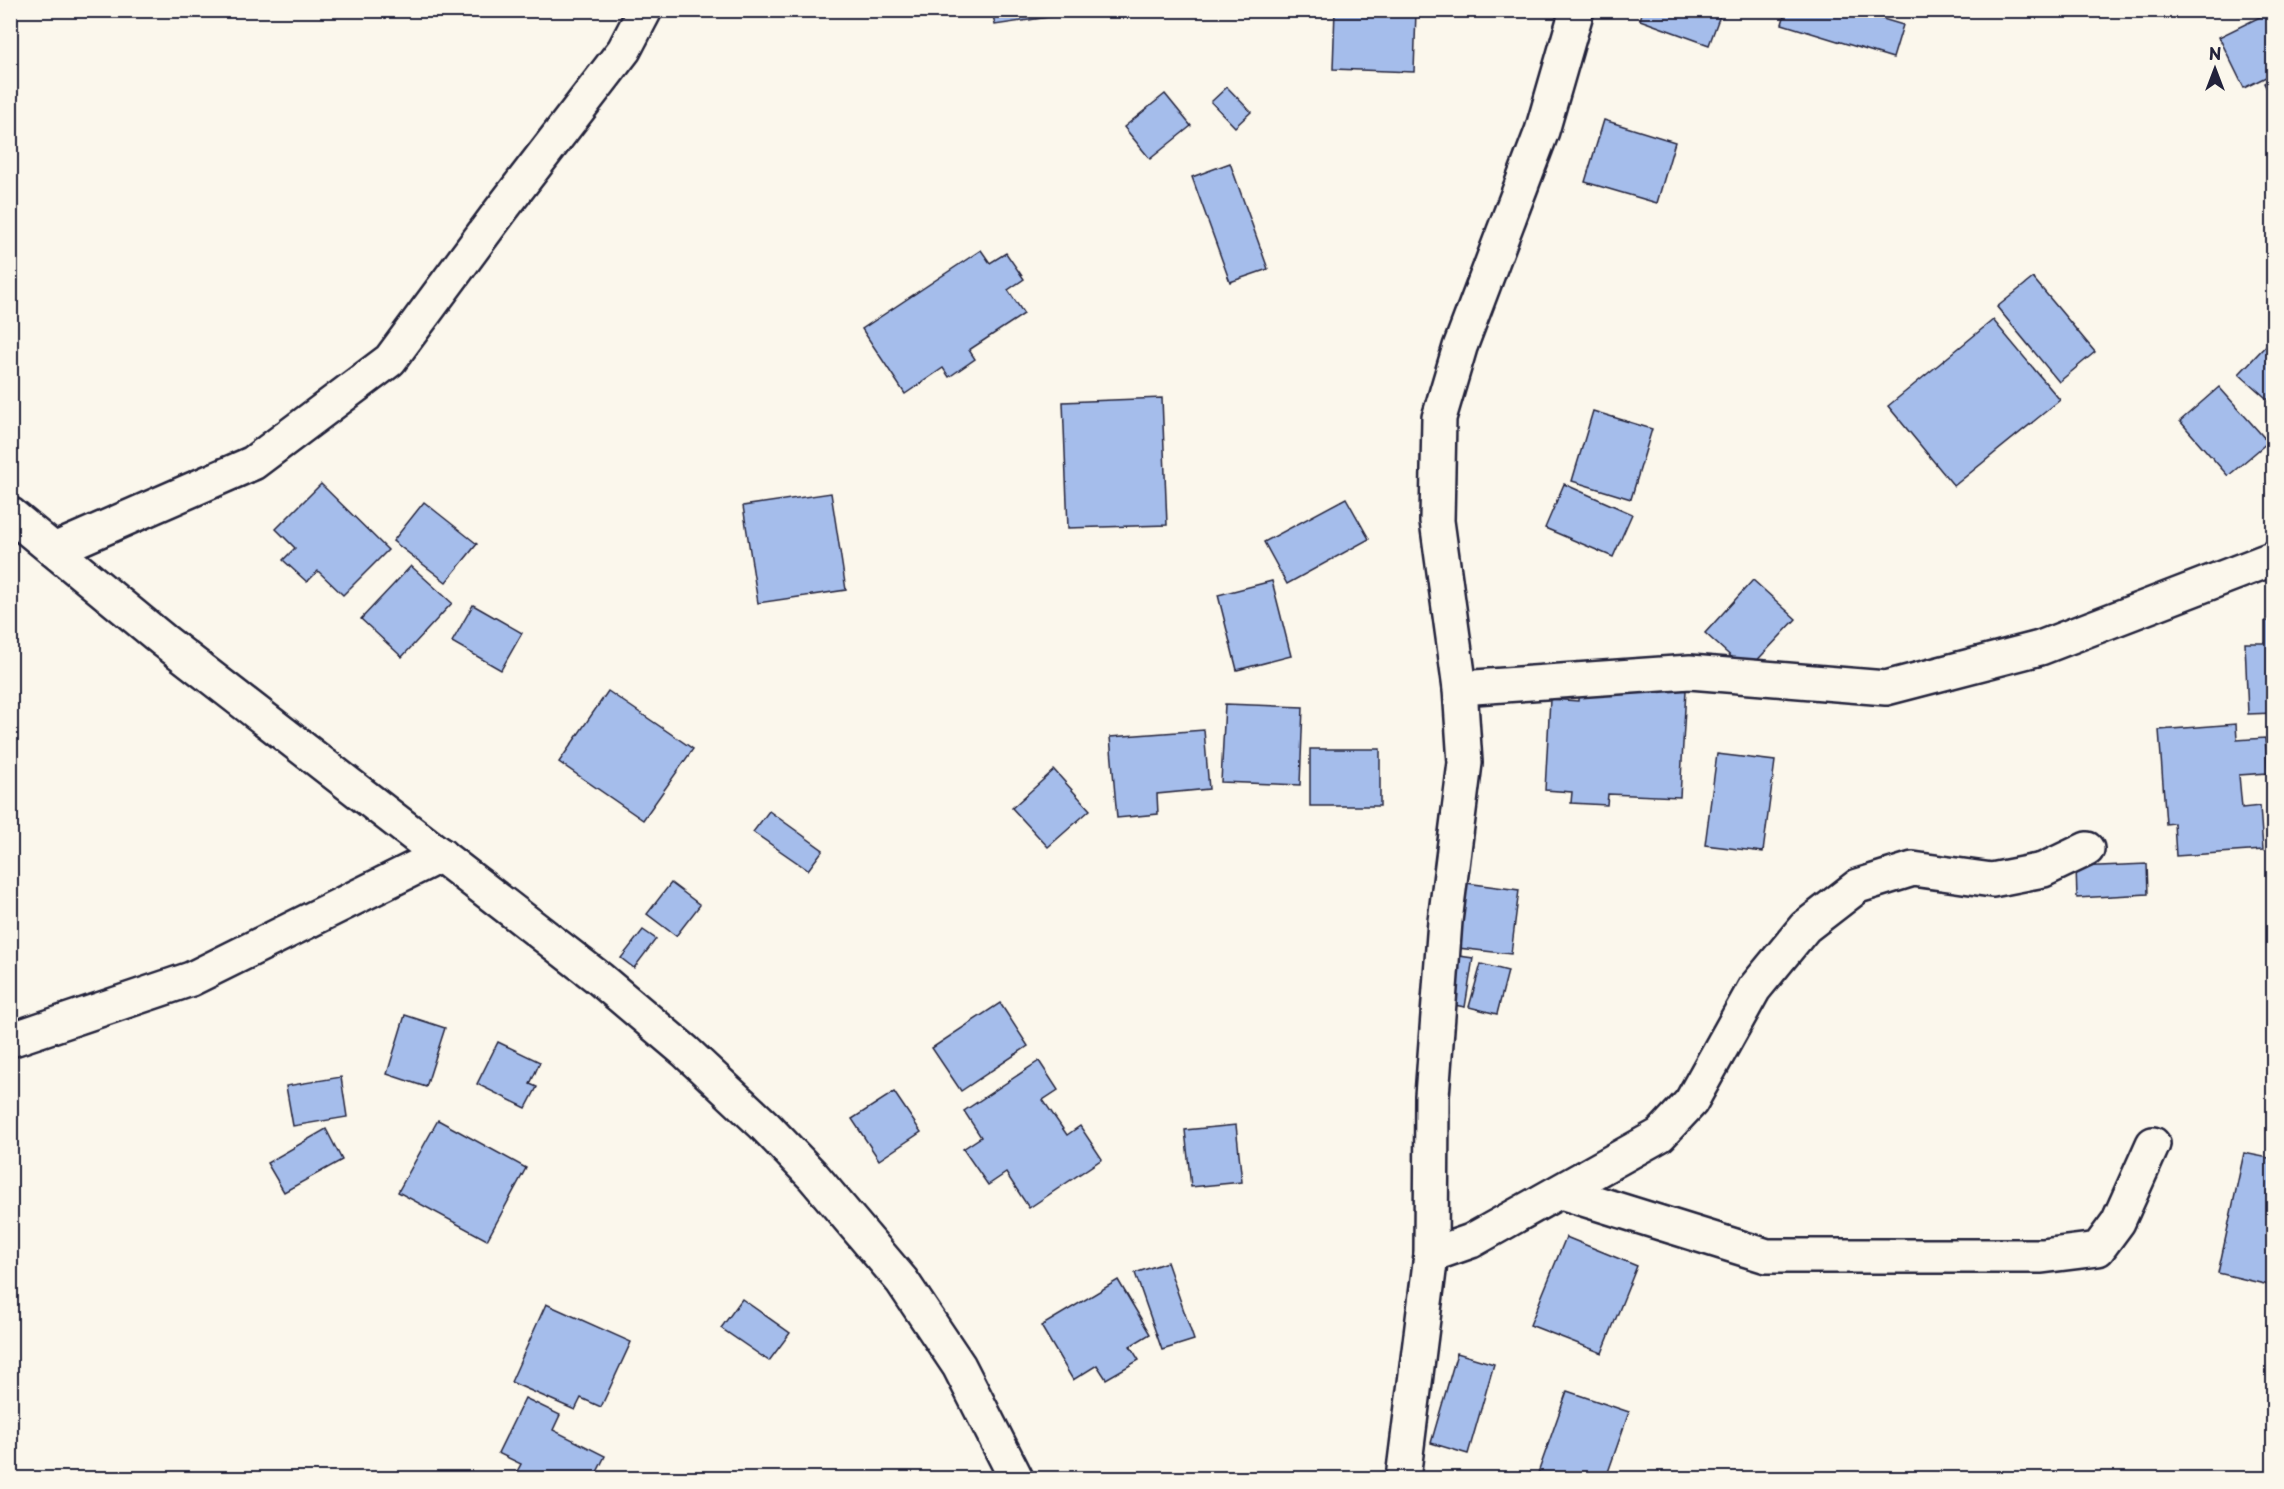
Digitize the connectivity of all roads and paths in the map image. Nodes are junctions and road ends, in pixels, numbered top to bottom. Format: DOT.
graph roads {
  1 [pos="645,10"];
  2 [pos="1577,10"];
  3 [pos="10,514"];
  4 [pos="54,550"];
  5 [pos="2274,558"];
  6 [pos="1460,688"];
  7 [pos="2087,849"];
  8 [pos="441,855"];
  9 [pos="10,1040"];
  10 [pos="2153,1144"];
  11 [pos="1561,1192"];
  12 [pos="1431,1255"];
  13 [pos="1016,1479"];
  14 [pos="1403,1479"];
  1 -- 4 [label="street"];
  2 -- 6 [label="street"];
  3 -- 4 [label="street"];
  4 -- 8 [label="street"];
  5 -- 6 [label="street"];
  6 -- 12 [label="street"];
  7 -- 11 [label="street"];
  8 -- 9 [label="street"];
  8 -- 13 [label="street"];
  10 -- 11 [label="street"];
  11 -- 12 [label="street"];
  12 -- 14 [label="street"];
}
